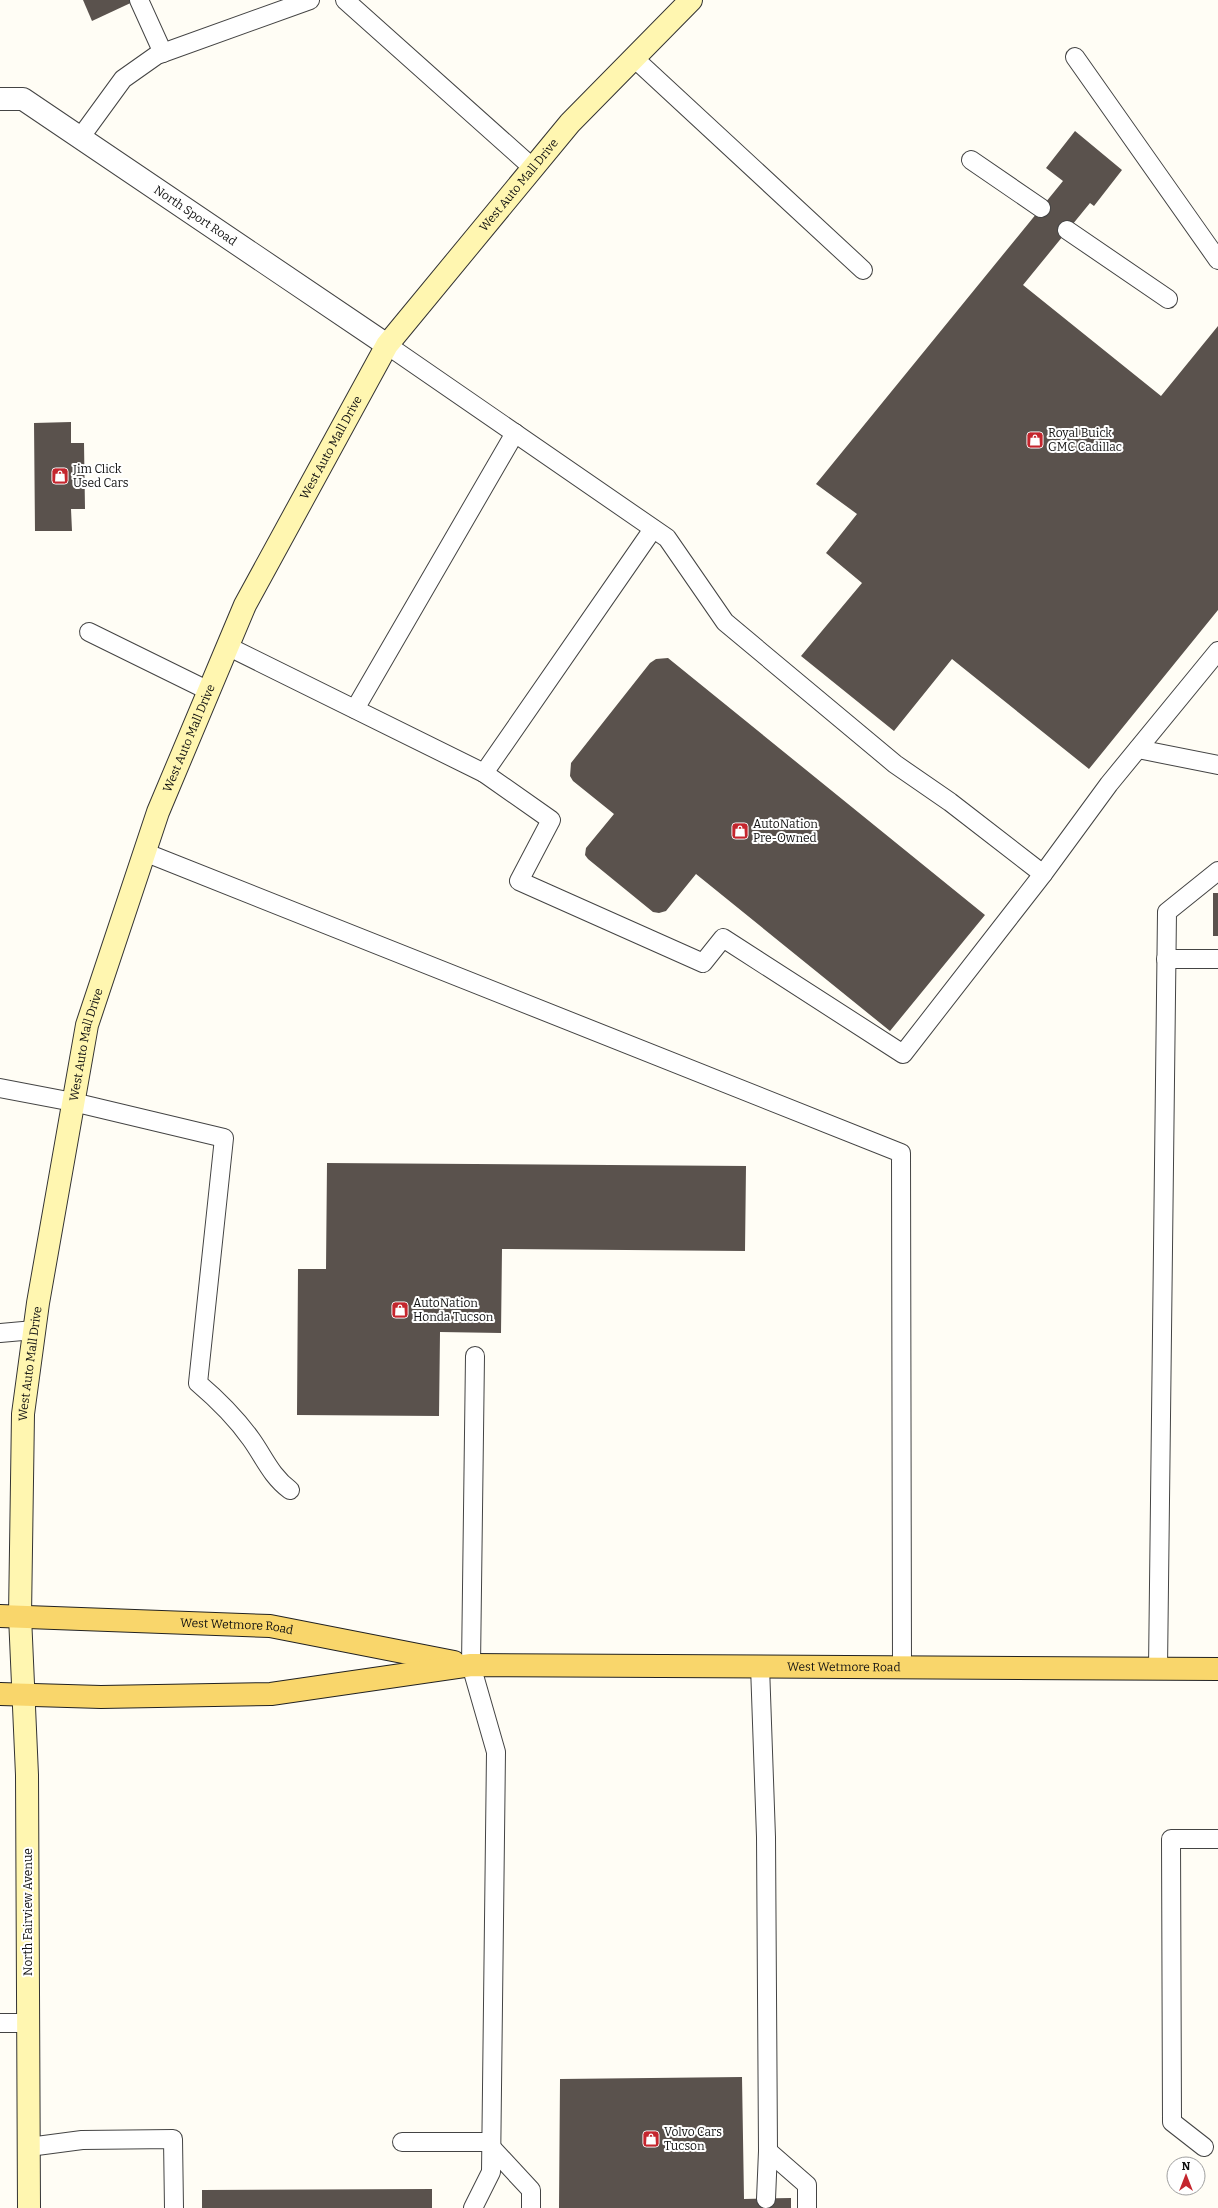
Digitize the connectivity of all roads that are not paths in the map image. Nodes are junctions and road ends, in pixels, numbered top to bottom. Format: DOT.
graph roads {
  1 [pos="138,0"];
  2 [pos="310,0"];
  3 [pos="345,0"];
  4 [pos="691,0"];
  5 [pos="163,53"];
  6 [pos="1075,57"];
  7 [pos="634,58"];
  8 [pos="0,99"];
  9 [pos="80,138"];
  10 [pos="971,160"];
  11 [pos="533,168"];
  12 [pos="1041,208"];
  13 [pos="1067,230"];
  14 [pos="1218,260"];
  15 [pos="863,270"];
  16 [pos="1168,299"];
  17 [pos="387,345"];
  18 [pos="515,433"];
  19 [pos="653,528"];
  20 [pos="89,632"];
  21 [pos="227,646"];
  22 [pos="1218,651"];
  23 [pos="209,691"];
  24 [pos="355,709"];
  25 [pos="1138,749"];
  26 [pos="1218,765"];
  27 [pos="484,773"];
  28 [pos="144,852"];
  29 [pos="1218,871"];
  30 [pos="1043,874"];
  31 [pos="1166,959"];
  32 [pos="1218,959"];
  33 [pos="0,1088"];
  34 [pos="73,1102"];
  35 [pos="34,1330"];
  36 [pos="0,1332"];
  37 [pos="475,1356"];
  38 [pos="290,1490"];
  39 [pos="10,1616"];
  40 [pos="471,1665"];
  41 [pos="760,1666"];
  42 [pos="902,1667"];
  43 [pos="1158,1669"];
  44 [pos="1218,1669"];
  45 [pos="0,1694"];
  46 [pos="22,1694"];
  47 [pos="1218,1839"];
  48 [pos="0,2023"];
  49 [pos="28,2023"];
  50 [pos="402,2142"];
  51 [pos="491,2145"];
  52 [pos="29,2147"];
  53 [pos="1204,2147"];
  54 [pos="768,2151"];
  55 [pos="766,2199"];
  56 [pos="29,2208"];
  57 [pos="174,2208"];
  58 [pos="473,2208"];
  59 [pos="531,2208"];
  60 [pos="807,2208"];
  1 -- 5 [label="lane"];
  2 -- 5 [label="lane"];
  3 -- 11 [label="lane"];
  4 -- 7 [label="street, West Auto Mall Drive"];
  5 -- 9 [label="lane"];
  6 -- 14 [label="lane"];
  7 -- 11 [label="street, West Auto Mall Drive"];
  7 -- 15 [label="lane"];
  8 -- 9 [label="street, North Sport Road"];
  9 -- 17 [label="street, North Sport Road"];
  10 -- 12 [label="lane"];
  11 -- 17 [label="street, West Auto Mall Drive"];
  13 -- 16 [label="lane"];
  17 -- 18 [label="lane"];
  17 -- 21 [label="street, West Auto Mall Drive"];
  18 -- 19 [label="lane"];
  18 -- 24 [label="lane"];
  19 -- 27 [label="lane"];
  19 -- 30 [label="lane"];
  20 -- 23 [label="lane"];
  21 -- 23 [label="street, West Auto Mall Drive"];
  21 -- 24 [label="lane"];
  22 -- 25 [label="lane"];
  23 -- 28 [label="street, West Auto Mall Drive"];
  24 -- 27 [label="lane"];
  25 -- 26 [label="lane"];
  25 -- 30 [label="lane"];
  27 -- 30 [label="lane"];
  28 -- 34 [label="street, West Auto Mall Drive"];
  28 -- 42 [label="lane"];
  29 -- 31 [label="lane"];
  31 -- 32 [label="lane"];
  31 -- 43 [label="lane"];
  33 -- 34 [label="lane"];
  34 -- 35 [label="street, West Auto Mall Drive"];
  34 -- 38 [label="lane"];
  35 -- 36 [label="lane"];
  35 -- 39 [label="street, West Auto Mall Drive"];
  37 -- 40 [label="lane"];
  39 -- 40 [label="main road, West Wetmore Road"];
  39 -- 46 [label="street, North Fairview Avenue"];
  40 -- 41 [label="main road, West Wetmore Road"];
  40 -- 46 [label="main road, West Wetmore Road"];
  40 -- 51 [label="lane"];
  41 -- 42 [label="main road, West Wetmore Road"];
  41 -- 54 [label="lane"];
  42 -- 43 [label="main road, West Wetmore Road"];
  43 -- 44 [label="main road, West Wetmore Road"];
  45 -- 46 [label="main road, West Wetmore Road"];
  46 -- 49 [label="street, North Fairview Avenue"];
  47 -- 53 [label="lane"];
  48 -- 49 [label="lane"];
  49 -- 52 [label="street, North Fairview Avenue"];
  50 -- 51 [label="lane"];
  51 -- 58 [label="lane"];
  51 -- 59 [label="lane"];
  52 -- 56 [label="street, North Fairview Avenue"];
  52 -- 57 [label="lane"];
  54 -- 55 [label="lane"];
  54 -- 60 [label="lane"];
}
